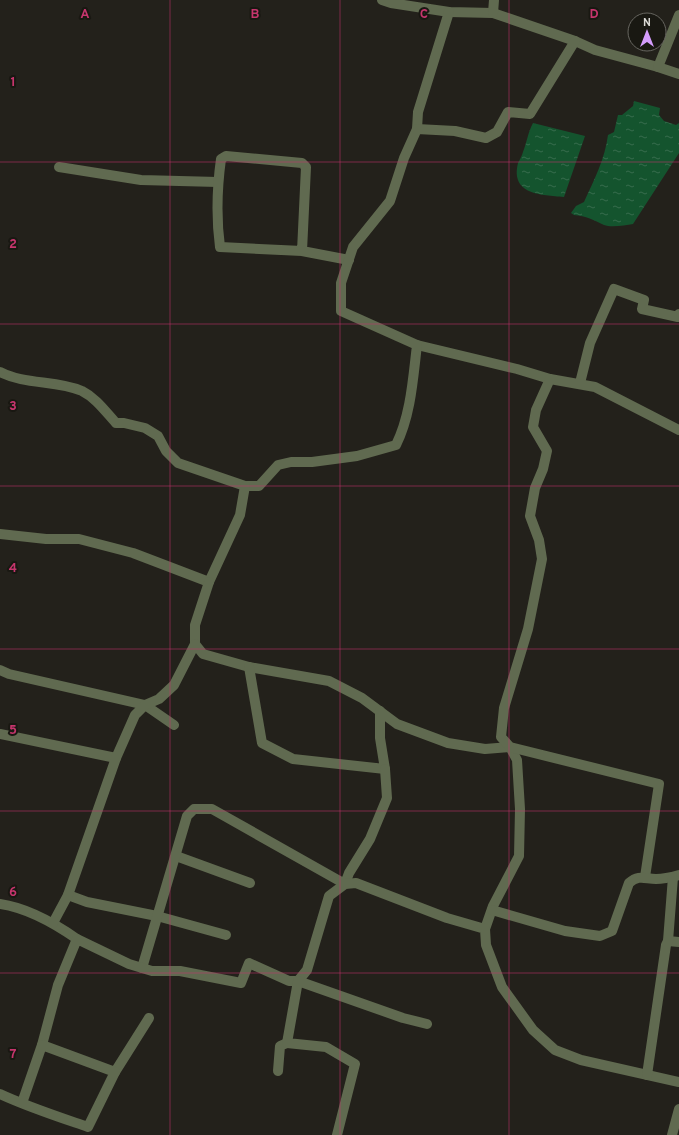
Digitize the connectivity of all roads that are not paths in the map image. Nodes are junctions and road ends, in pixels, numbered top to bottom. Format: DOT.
graph roads {
  1 [pos="382,0"];
  2 [pos="494,0"];
  3 [pos="449,12"];
  4 [pos="494,14"];
  5 [pos="679,16"];
  6 [pos="575,41"];
  7 [pos="658,67"];
  8 [pos="679,74"];
  9 [pos="417,129"];
  10 [pos="59,167"];
  11 [pos="218,182"];
  12 [pos="302,251"];
  13 [pos="349,260"];
  14 [pos="679,314"];
  15 [pos="417,345"];
  16 [pos="0,372"];
  17 [pos="550,378"];
  18 [pos="580,384"];
  19 [pos="679,430"];
  20 [pos="245,486"];
  21 [pos="0,534"];
  22 [pos="209,582"];
  23 [pos="195,644"];
  24 [pos="249,667"];
  25 [pos="0,670"];
  26 [pos="145,705"];
  27 [pos="380,711"];
  28 [pos="174,725"];
  29 [pos="0,734"];
  30 [pos="510,747"];
  31 [pos="116,758"];
  32 [pos="386,769"];
  33 [pos="176,856"];
  34 [pos="676,876"];
  35 [pos="645,877"];
  36 [pos="250,883"];
  37 [pos="345,884"];
  38 [pos="68,895"];
  39 [pos="0,904"];
  40 [pos="492,910"];
  41 [pos="157,916"];
  42 [pos="53,923"];
  43 [pos="485,929"];
  44 [pos="226,935"];
  45 [pos="77,939"];
  46 [pos="668,941"];
  47 [pos="679,942"];
  48 [pos="142,968"];
  49 [pos="298,980"];
  50 [pos="149,1018"];
  51 [pos="428,1024"];
  52 [pos="287,1043"];
  53 [pos="42,1045"];
  54 [pos="278,1071"];
  55 [pos="115,1072"];
  56 [pos="647,1075"];
  57 [pos="679,1082"];
  58 [pos="0,1094"];
  59 [pos="22,1103"];
  60 [pos="679,1109"];
  61 [pos="87,1131"];
  62 [pos="337,1135"];
  63 [pos="672,1135"];
  1 -- 3 [label="street"];
  2 -- 4 [label="street"];
  3 -- 4 [label="street"];
  3 -- 9 [label="street"];
  4 -- 6 [label="street"];
  5 -- 7 [label="street"];
  6 -- 7 [label="street"];
  6 -- 9 [label="street"];
  7 -- 8 [label="street"];
  9 -- 13 [label="street"];
  10 -- 11 [label="street"];
  11 -- 12 [label="street"];
  11 -- 12 [label="street"];
  12 -- 13 [label="street"];
  13 -- 15 [label="street"];
  14 -- 18 [label="street"];
  15 -- 17 [label="street"];
  15 -- 20 [label="street"];
  16 -- 20 [label="street"];
  17 -- 18 [label="street"];
  17 -- 30 [label="street"];
  18 -- 19 [label="street"];
  20 -- 22 [label="street"];
  21 -- 22 [label="street"];
  22 -- 23 [label="street"];
  23 -- 24 [label="street"];
  23 -- 26 [label="street"];
  24 -- 27 [label="street"];
  24 -- 32 [label="street"];
  25 -- 26 [label="street"];
  26 -- 28 [label="street"];
  26 -- 31 [label="street"];
  27 -- 30 [label="street"];
  27 -- 32 [label="street"];
  29 -- 31 [label="street"];
  30 -- 35 [label="street"];
  30 -- 40 [label="street"];
  31 -- 38 [label="street"];
  32 -- 37 [label="street"];
  33 -- 36 [label="street"];
  33 -- 37 [label="street"];
  33 -- 41 [label="street"];
  34 -- 35 [label="street"];
  34 -- 46 [label="street"];
  35 -- 40 [label="street"];
  37 -- 43 [label="street"];
  37 -- 49 [label="street"];
  38 -- 41 [label="street"];
  38 -- 42 [label="street"];
  39 -- 42 [label="street"];
  40 -- 43 [label="street"];
  41 -- 44 [label="street"];
  41 -- 48 [label="street"];
  42 -- 45 [label="street"];
  43 -- 56 [label="street"];
  45 -- 48 [label="street"];
  45 -- 53 [label="street"];
  46 -- 47 [label="street"];
  46 -- 56 [label="street"];
  48 -- 49 [label="street"];
  49 -- 51 [label="street"];
  49 -- 52 [label="street"];
  50 -- 55 [label="street"];
  52 -- 54 [label="street"];
  52 -- 62 [label="street"];
  53 -- 55 [label="street"];
  53 -- 59 [label="street"];
  55 -- 61 [label="street"];
  56 -- 57 [label="street"];
  58 -- 59 [label="street"];
  59 -- 61 [label="street"];
  60 -- 63 [label="street"];
}
